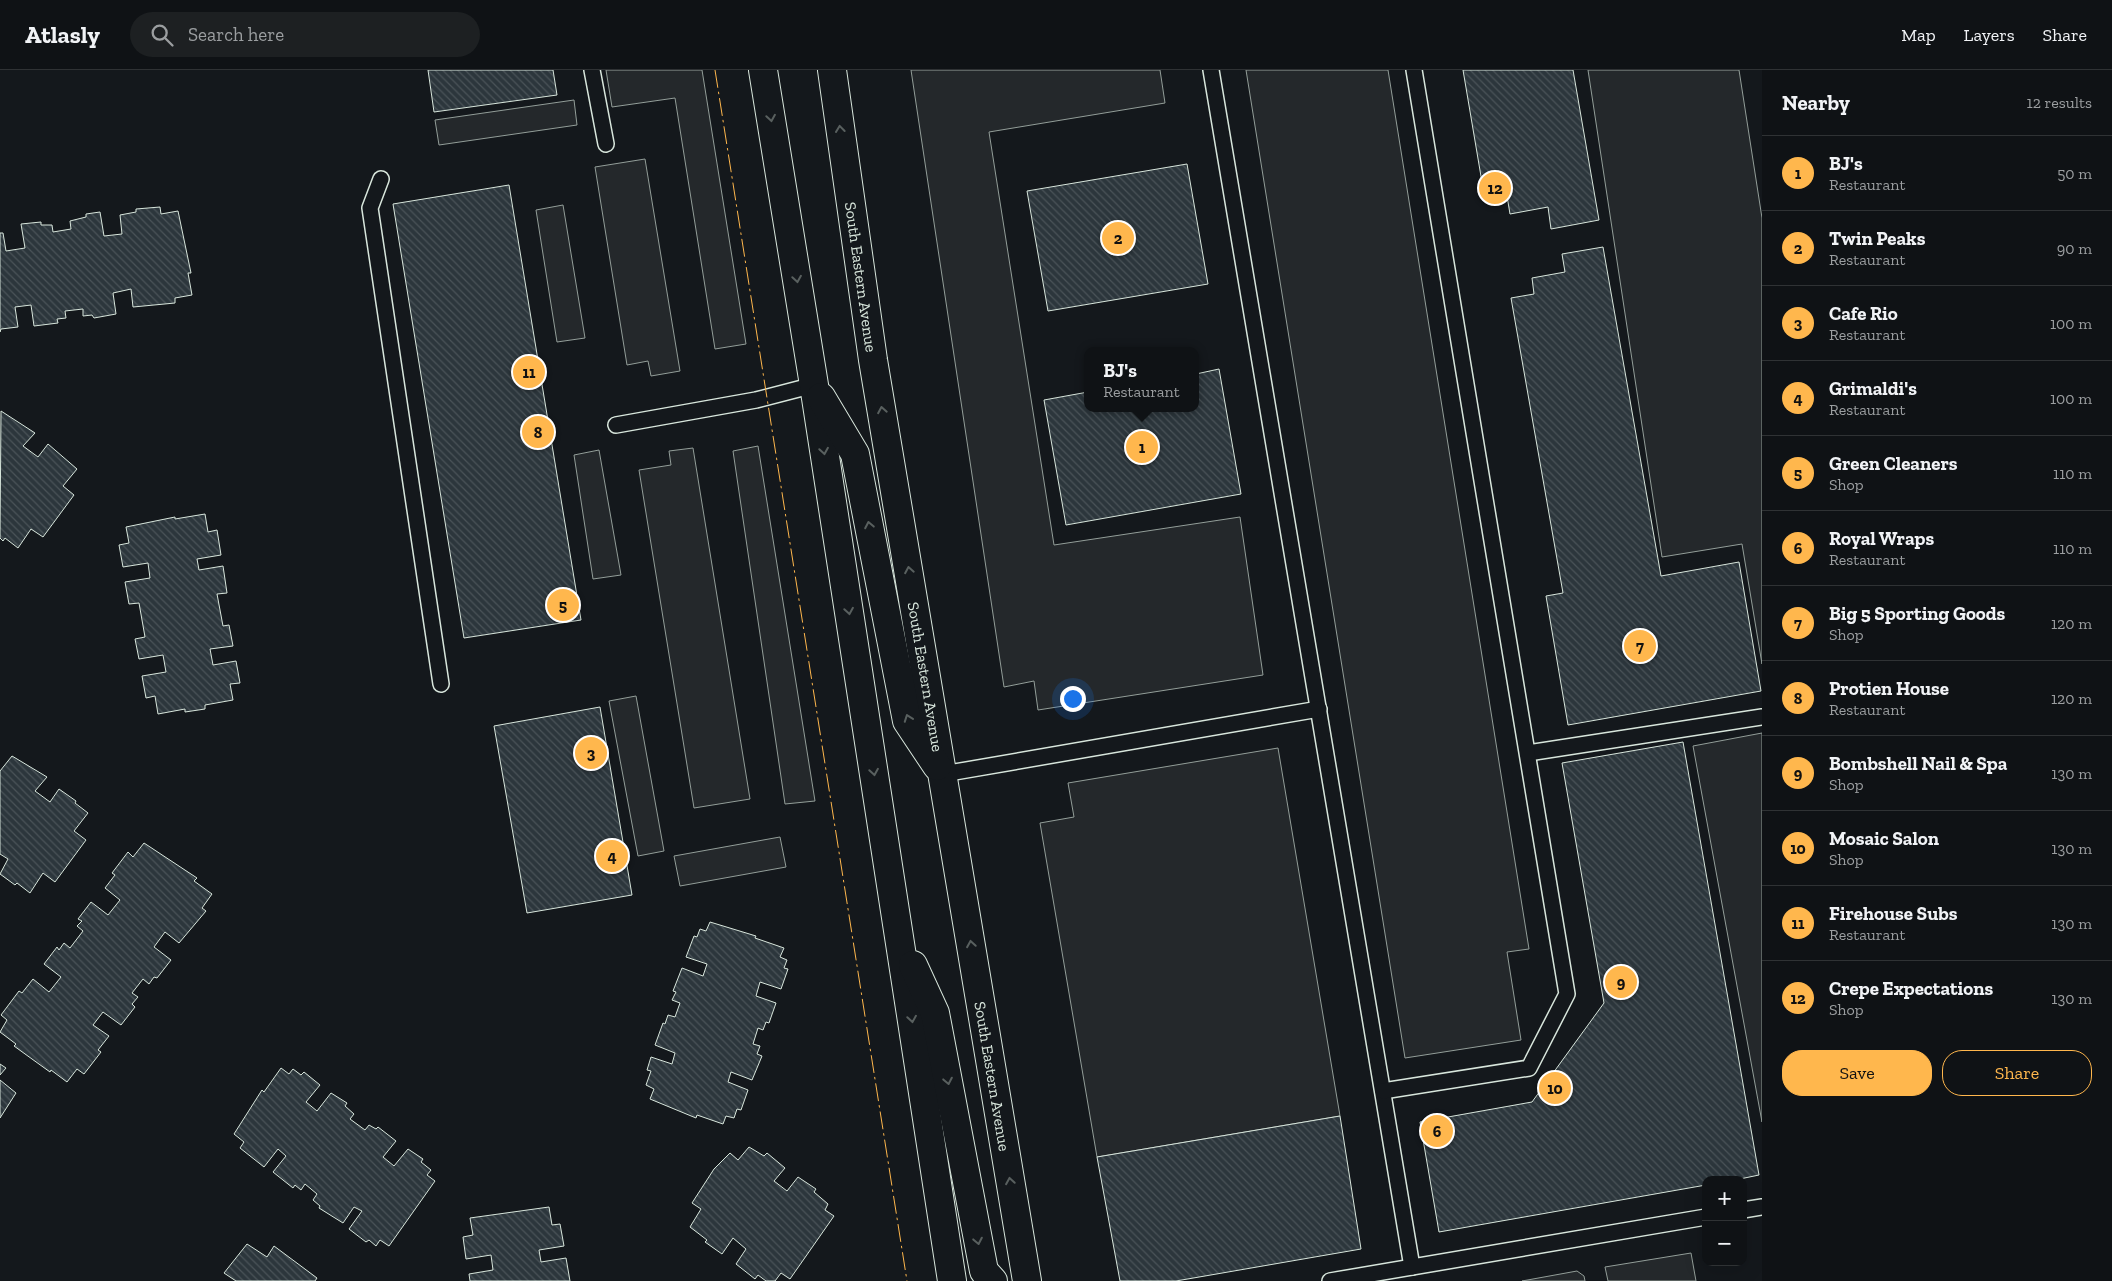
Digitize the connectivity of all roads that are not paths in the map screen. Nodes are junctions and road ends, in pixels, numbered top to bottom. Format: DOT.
graph roads {
  1 [pos="592,70"];
  2 [pos="763,70"];
  3 [pos="832,70"];
  4 [pos="1211,70"];
  5 [pos="1414,70"];
  6 [pos="606,144"];
  7 [pos="381,179"];
  8 [pos="814,385"];
  9 [pos="616,425"];
  10 [pos="441,684"];
  11 [pos="1318,709"];
  12 [pos="1762,717"];
  13 [pos="1528,754"];
  14 [pos="943,774"];
  15 [pos="899,936"];
  16 [pos="1383,1091"];
  17 [pos="1762,1207"];
  18 [pos="1747,1209"];
  19 [pos="1702,1218"];
  20 [pos="1412,1267"];
  21 [pos="952,1281"];
  22 [pos="993,1281"];
  23 [pos="1027,1281"];
  24 [pos="1330,1281"];
  1 -- 6 [label="lane"];
  2 -- 8 [label="main road, one-way"];
  14 -- 3 [label="main road, South Eastern Avenue, one-way"];
  4 -- 11 [label="lane"];
  5 -- 13 [label="lane"];
  7 -- 10 [label="lane"];
  8 -- 9 [label="lane"];
  14 -- 8 [label="main road, one-way"];
  8 -- 15 [label="main road, one-way"];
  11 -- 14 [label="lane"];
  11 -- 16 [label="lane"];
  12 -- 13 [label="lane"];
  13 -- 16 [label="lane"];
  23 -- 14 [label="main road, South Eastern Avenue, one-way"];
  15 -- 21 [label="main road, one-way"];
  15 -- 22 [label="main road, one-way"];
  16 -- 20 [label="lane"];
  17 -- 18 [label="lane"];
  19 -- 20 [label="lane"];
  20 -- 24 [label="lane"];
}
